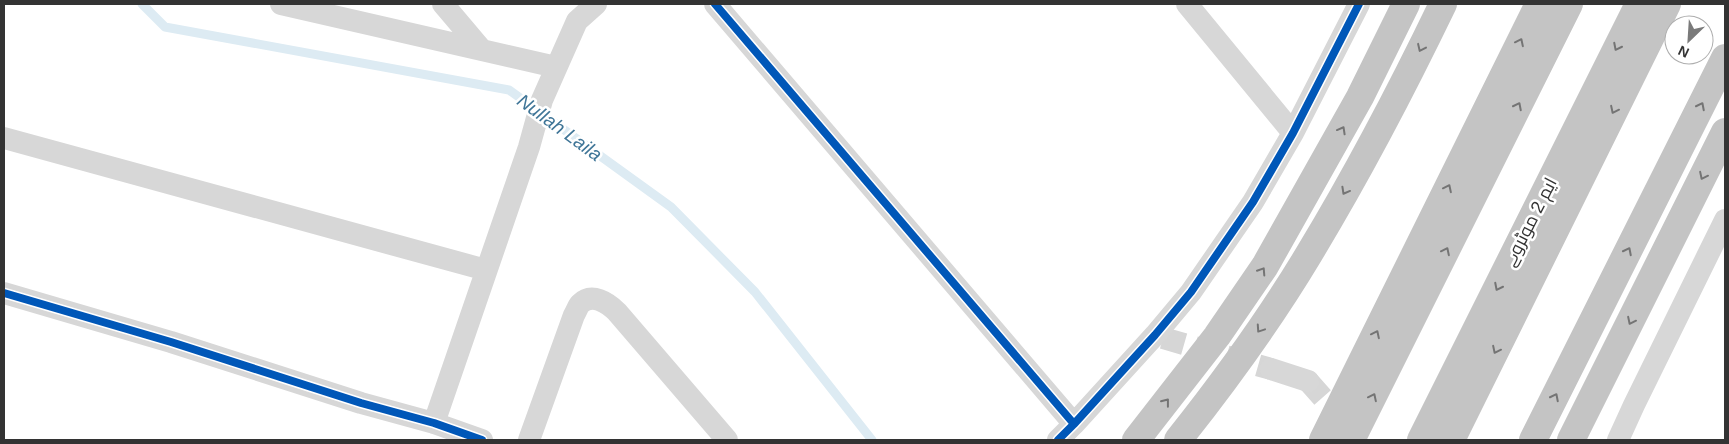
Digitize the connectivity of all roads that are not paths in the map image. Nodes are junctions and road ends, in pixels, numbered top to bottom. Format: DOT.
graph roads {
  1 [pos="281,4"];
  2 [pos="443,4"];
  3 [pos="596,4"];
  4 [pos="715,4"];
  5 [pos="1188,4"];
  6 [pos="1360,4"];
  7 [pos="1406,4"];
  8 [pos="1443,4"];
  9 [pos="1539,4"];
  10 [pos="1569,4"];
  11 [pos="1639,4"];
  12 [pos="1667,4"];
  13 [pos="482,50"];
  14 [pos="1725,58"];
  15 [pos="556,67"];
  16 [pos="1725,132"];
  17 [pos="1293,133"];
  18 [pos="4,138"];
  19 [pos="1725,220"];
  20 [pos="486,270"];
  21 [pos="4,293"];
  22 [pos="1271,369"];
  23 [pos="1308,381"];
  24 [pos="434,423"];
  25 [pos="1074,424"];
  26 [pos="482,440"];
  27 [pos="529,440"];
  28 [pos="727,440"];
  29 [pos="1058,440"];
  30 [pos="1136,440"];
  31 [pos="1178,440"];
  32 [pos="1323,440"];
  33 [pos="1352,440"];
  34 [pos="1421,440"];
  35 [pos="1451,440"];
  36 [pos="1533,440"];
  37 [pos="1571,440"];
  38 [pos="1618,440"];
  1 -- 13 [label="street"];
  2 -- 13 [label="street"];
  3 -- 15 [label="street"];
  4 -- 25 [label="street"];
  5 -- 17 [label="street"];
  6 -- 17 [label="street"];
  30 -- 7 [label="highway, one-way"];
  8 -- 31 [label="highway, one-way"];
  32 -- 9 [label="highway, one-way"];
  33 -- 10 [label="highway, one-way"];
  11 -- 34 [label="highway, ایم 2 موٹروے, one-way"];
  12 -- 35 [label="highway, one-way"];
  13 -- 15 [label="street"];
  36 -- 14 [label="highway, one-way"];
  15 -- 20 [label="street"];
  16 -- 37 [label="highway, one-way"];
  17 -- 25 [label="street"];
  18 -- 20 [label="street"];
  19 -- 38 [label="street"];
  20 -- 24 [label="street"];
  21 -- 24 [label="street"];
  22 -- 23 [label="street"];
  24 -- 26 [label="street"];
  25 -- 29 [label="street"];
  27 -- 28 [label="street"];
}
